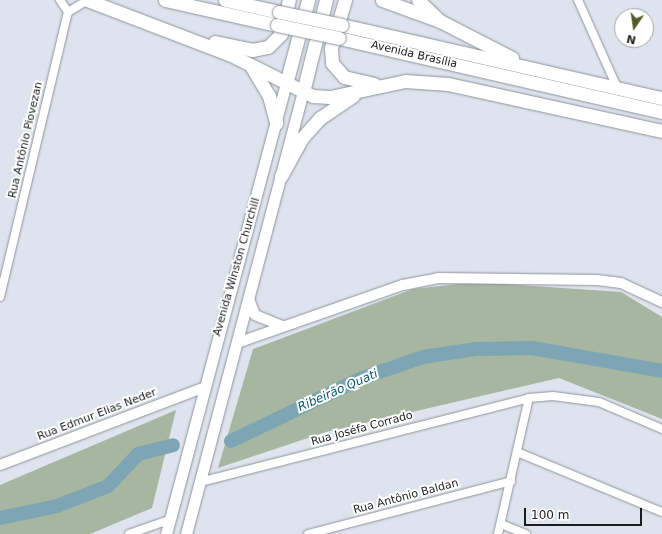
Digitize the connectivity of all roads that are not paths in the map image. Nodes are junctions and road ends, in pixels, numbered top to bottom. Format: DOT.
graph roads {
  1 [pos="60,0"];
  2 [pos="87,0"];
  3 [pos="165,0"];
  4 [pos="225,0"];
  5 [pos="289,0"];
  6 [pos="308,0"];
  7 [pos="326,0"];
  8 [pos="345,0"];
  9 [pos="382,0"];
  10 [pos="418,0"];
  11 [pos="578,0"];
  12 [pos="68,12"];
  13 [pos="278,18"];
  14 [pos="440,21"];
  15 [pos="176,34"];
  16 [pos="250,64"];
  17 [pos="538,69"];
  18 [pos="286,84"];
  19 [pos="384,85"];
  20 [pos="617,87"];
  21 [pos="367,89"];
  22 [pos="303,92"];
  23 [pos="593,95"];
  24 [pos="662,98"];
  25 [pos="662,112"];
  26 [pos="276,123"];
  27 [pos="662,130"];
  28 [pos="281,176"];
  29 [pos="0,297"];
  30 [pos="249,299"];
  31 [pos="662,302"];
  32 [pos="282,326"];
  33 [pos="237,343"];
  34 [pos="203,388"];
  35 [pos="529,398"];
  36 [pos="662,429"];
  37 [pos="517,452"];
  38 [pos="0,465"];
  39 [pos="511,481"];
  40 [pos="200,482"];
  41 [pos="662,512"];
  42 [pos="169,520"];
  43 [pos="501,524"];
  44 [pos="129,534"];
  45 [pos="166,534"];
  46 [pos="186,534"];
  47 [pos="308,534"];
  48 [pos="498,534"];
  49 [pos="526,534"];
  1 -- 12 [label="street"];
  2 -- 12 [label="street"];
  2 -- 15 [label="main road"];
  3 -- 13 [label="main road, Avenida Brasília"];
  4 -- 13 [label="main road, Avenida Brasília"];
  5 -- 15 [label="main road"];
  6 -- 18 [label="main road, Avenida Winston Churchill"];
  7 -- 22 [label="main road, Avenida Winston Churchill"];
  8 -- 19 [label="main road"];
  9 -- 14 [label="main road"];
  10 -- 14 [label="main road"];
  11 -- 20 [label="street"];
  12 -- 29 [label="street, Rua Antônio Piovezan"];
  13 -- 17 [label="main road, Avenida Brasília, bridge"];
  13 -- 23 [label="main road, Avenida Brasília, bridge"];
  14 -- 17 [label="main road"];
  15 -- 16 [label="main road"];
  16 -- 18 [label="main road"];
  16 -- 26 [label="main road"];
  17 -- 20 [label="main road, Avenida Brasília"];
  18 -- 22 [label="main road"];
  18 -- 26 [label="main road, Avenida Winston Churchill"];
  19 -- 21 [label="main road"];
  19 -- 27 [label="main road"];
  20 -- 24 [label="main road, Avenida Brasília"];
  21 -- 22 [label="main road"];
  21 -- 28 [label="main road"];
  22 -- 28 [label="main road, Avenida Winston Churchill"];
  23 -- 25 [label="main road, Avenida Brasília"];
  23 -- 27 [label="main road"];
  26 -- 34 [label="main road, Avenida Winston Churchill"];
  28 -- 30 [label="main road, Avenida Winston Churchill"];
  30 -- 32 [label="street"];
  30 -- 33 [label="main road, Avenida Winston Churchill"];
  31 -- 32 [label="street"];
  32 -- 33 [label="street"];
  33 -- 40 [label="main road, Avenida Winston Churchill"];
  34 -- 38 [label="street, Rua Edmur Elias Neder"];
  34 -- 42 [label="main road, Avenida Winston Churchill"];
  35 -- 36 [label="street, Rua Joséfa Corrado"];
  35 -- 37 [label="street"];
  35 -- 40 [label="street, Rua Joséfa Corrado"];
  37 -- 39 [label="street"];
  37 -- 41 [label="street"];
  39 -- 43 [label="street"];
  39 -- 47 [label="street, Rua Antônio Baldan"];
  40 -- 46 [label="main road, Avenida Winston Churchill"];
  42 -- 44 [label="street"];
  42 -- 45 [label="main road, Avenida Winston Churchill"];
  43 -- 48 [label="street"];
  43 -- 49 [label="street"];
}
